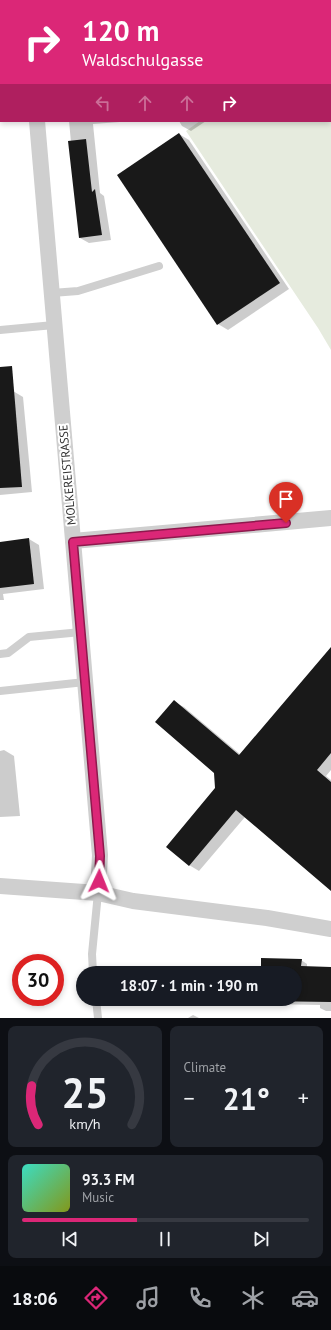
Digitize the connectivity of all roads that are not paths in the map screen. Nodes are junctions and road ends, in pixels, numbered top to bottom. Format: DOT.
graph roads {
  1 [pos="36,122"];
  2 [pos="159,266"];
  3 [pos="52,293"];
  4 [pos="54,325"];
  5 [pos="0,330"];
  6 [pos="331,518"];
  7 [pos="73,542"];
  8 [pos="81,632"];
  9 [pos="0,654"];
  10 [pos="85,682"];
  11 [pos="0,691"];
  12 [pos="0,886"];
  13 [pos="98,893"];
  14 [pos="331,929"];
  15 [pos="93,966"];
  16 [pos="97,1006"];
  17 [pos="98,1018"];
  1 -- 3 [label="street, MOLKEREISTRASSE"];
  2 -- 3 [label="lane"];
  3 -- 4 [label="street, MOLKEREISTRASSE"];
  4 -- 5 [label="lane"];
  4 -- 7 [label="street, MOLKEREISTRASSE"];
  6 -- 7 [label="street"];
  7 -- 8 [label="street, MOLKEREISTRASSE"];
  8 -- 9 [label="lane"];
  8 -- 10 [label="street, MOLKEREISTRASSE"];
  10 -- 11 [label="lane"];
  10 -- 13 [label="street, MOLKEREISTRASSE"];
  12 -- 13 [label="street"];
  13 -- 14 [label="street"];
  13 -- 15 [label="lane, MOLKEREISTRASSE"];
  16 -- 17 [label="lane"];
}
